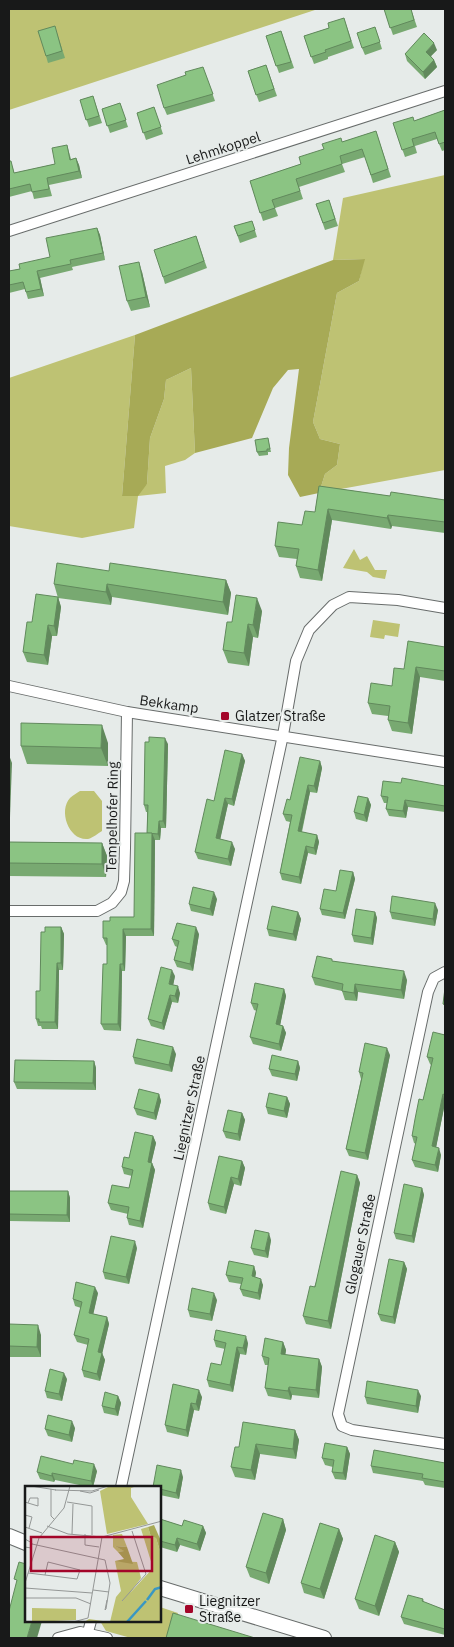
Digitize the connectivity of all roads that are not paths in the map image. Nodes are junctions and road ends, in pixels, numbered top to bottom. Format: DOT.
graph roads {
  1 [pos="445,91"];
  2 [pos="9,231"];
  3 [pos="445,608"];
  4 [pos="9,686"];
  5 [pos="127,712"];
  6 [pos="283,735"];
  7 [pos="445,762"];
  8 [pos="9,911"];
  9 [pos="445,972"];
  10 [pos="445,1444"];
  11 [pos="121,1486"];
  12 [pos="9,1536"];
  13 [pos="25,1543"];
  14 [pos="161,1588"];
  15 [pos="91,1622"];
  16 [pos="88,1632"];
  17 [pos="58,1638"];
  18 [pos="107,1638"];
  19 [pos="324,1638"];
  1 -- 2 [label="street, Lehmkoppel"];
  3 -- 6 [label="street"];
  4 -- 5 [label="street, Bekkamp"];
  5 -- 6 [label="street, Bekkamp"];
  5 -- 8 [label="street, Tempelhofer Ring"];
  6 -- 7 [label="street, Bekkamp"];
  6 -- 11 [label="street, Liegnitzer Straße"];
  9 -- 10 [label="street, Glogauer Straße"];
  12 -- 13 [label="street"];
  14 -- 19 [label="street"];
  15 -- 16 [label="street"];
  16 -- 17 [label="street"];
  16 -- 18 [label="street"];
}
